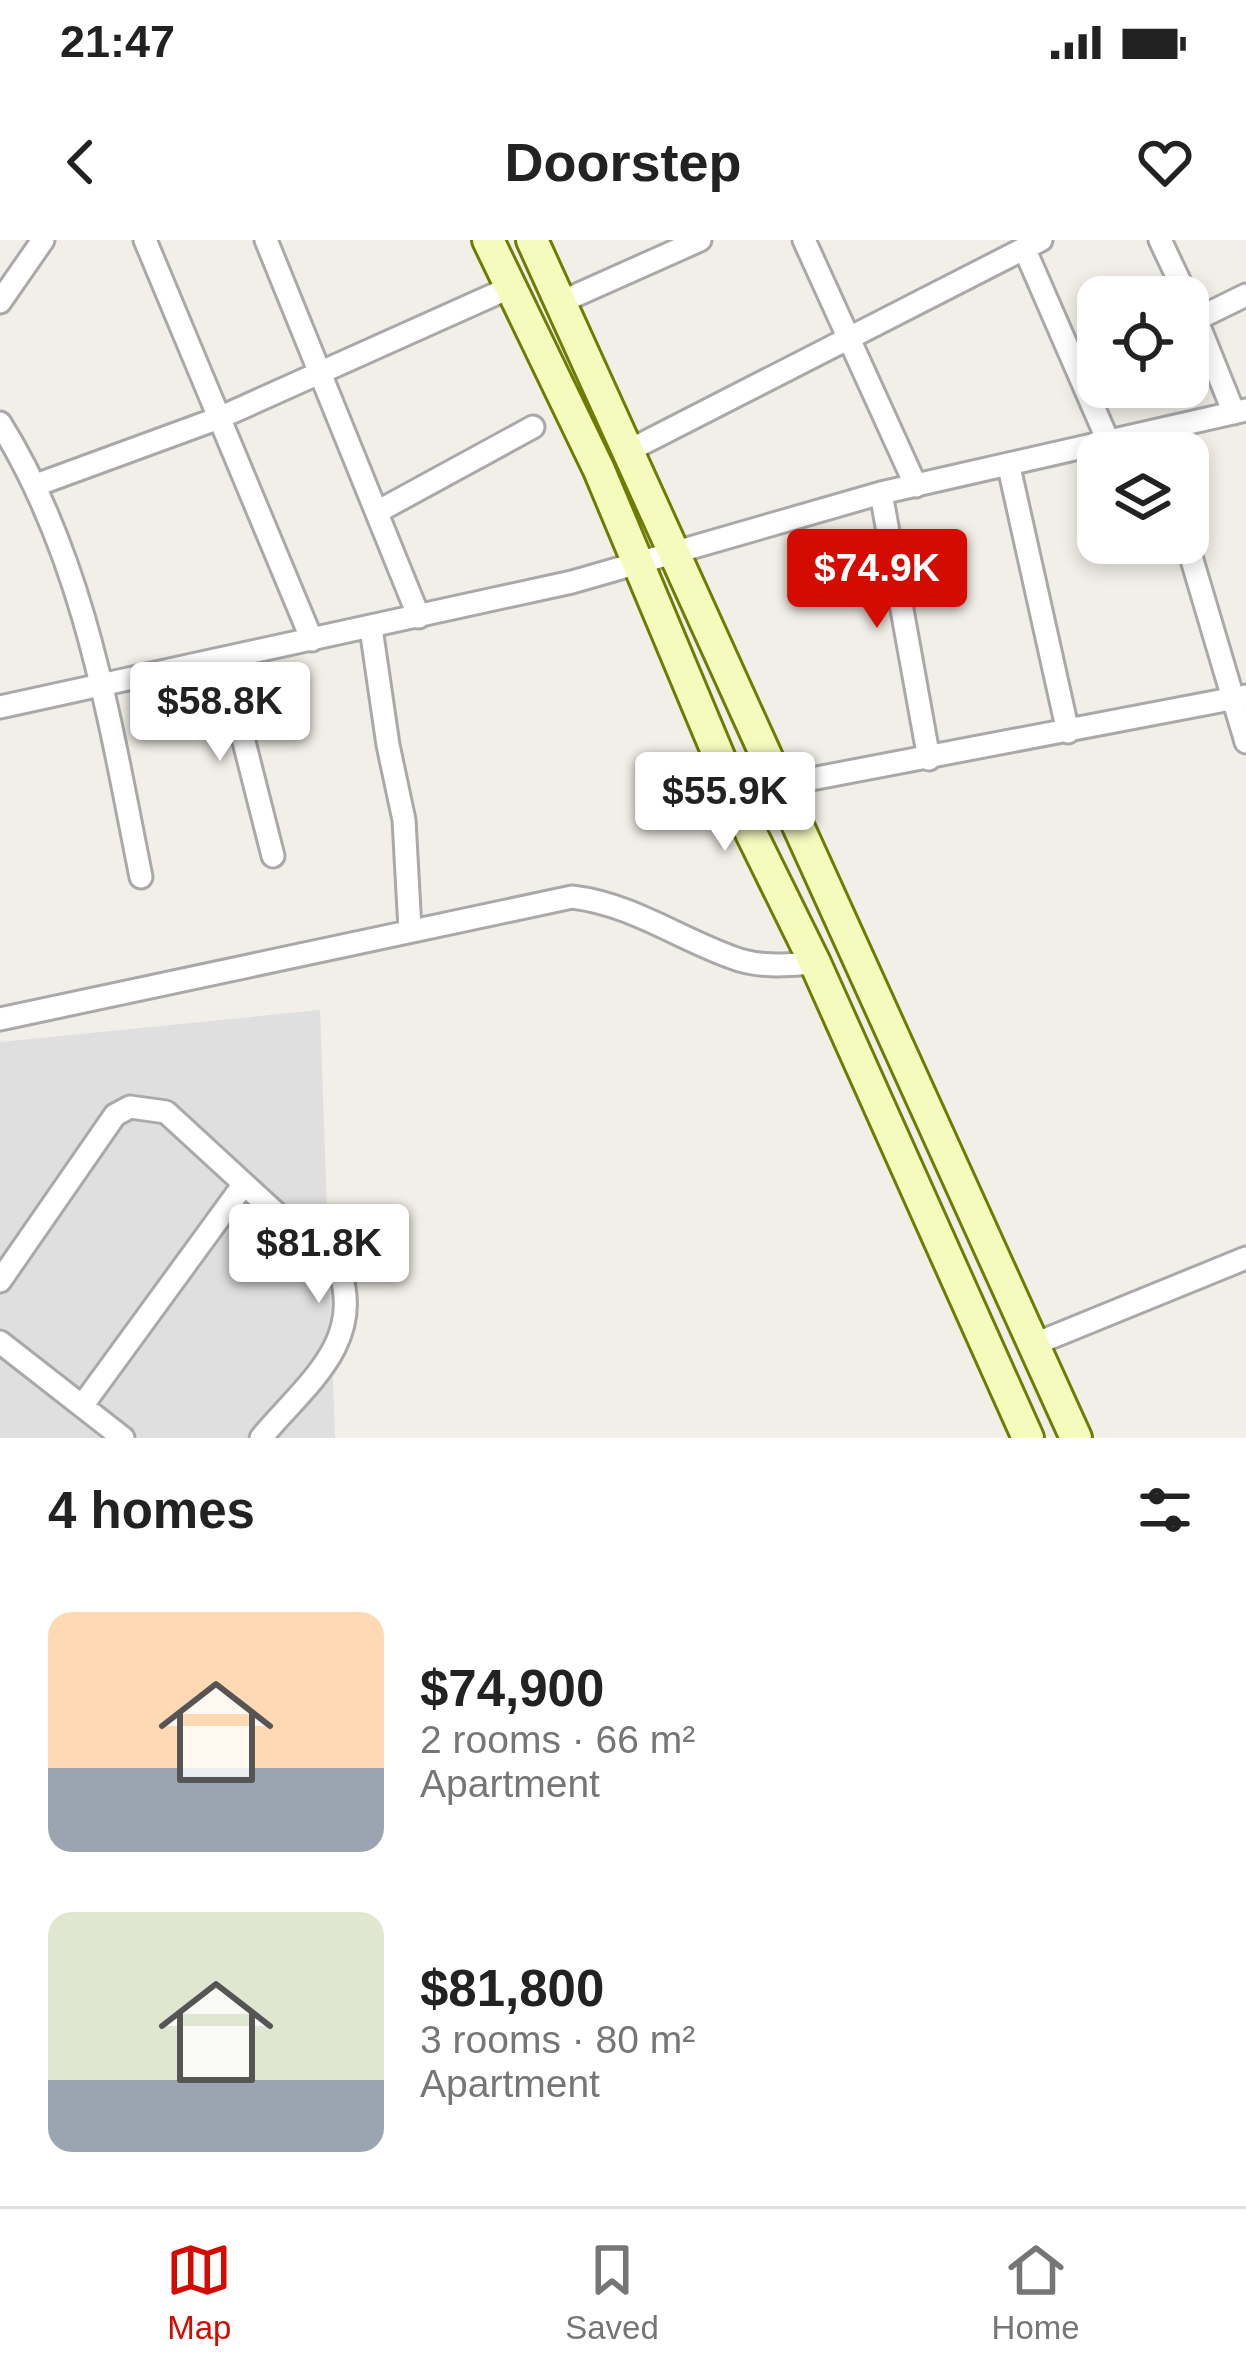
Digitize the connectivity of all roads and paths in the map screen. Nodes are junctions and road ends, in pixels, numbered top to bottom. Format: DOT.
graph roads {
  1 [pos="43,240"];
  2 [pos="145,240"];
  3 [pos="266,240"];
  4 [pos="488,240"];
  5 [pos="532,240"];
  6 [pos="700,240"];
  7 [pos="804,240"];
  8 [pos="1160,240"];
  9 [pos="1033,245"];
  10 [pos="1177,276"];
  11 [pos="511,287"];
  12 [pos="1246,295"];
  13 [pos="0,302"];
  14 [pos="561,302"];
  15 [pos="1209,302"];
  16 [pos="847,340"];
  17 [pos="1209,344"];
  18 [pos="320,372"];
  19 [pos="1240,411"];
  20 [pos="220,418"];
  21 [pos="0,423"];
  22 [pos="533,427"];
  23 [pos="1105,432"];
  24 [pos="1185,432"];
  25 [pos="630,450"];
  26 [pos="1077,451"];
  27 [pos="1009,467"];
  28 [pos="36,485"];
  29 [pos="916,486"];
  30 [pos="881,493"];
  31 [pos="377,512"];
  32 [pos="676,550"];
  33 [pos="636,560"];
  34 [pos="1194,564"];
  35 [pos="419,617"];
  36 [pos="371,628"];
  37 [pos="312,640"];
  38 [pos="223,659"];
  39 [pos="103,684"];
  40 [pos="1239,698"];
  41 [pos="0,706"];
  42 [pos="1068,732"];
  43 [pos="1246,742"];
  44 [pos="929,759"];
  45 [pos="780,785"];
  46 [pos="273,856"];
  47 [pos="141,877"];
  48 [pos="410,928"];
  49 [pos="815,963"];
  50 [pos="0,1019"];
  51 [pos="244,1184"];
  52 [pos="1246,1258"];
  53 [pos="0,1281"];
  54 [pos="0,1342"];
  55 [pos="1035,1344"];
  56 [pos="82,1406"];
  57 [pos="123,1438"];
  58 [pos="261,1438"];
  59 [pos="1028,1438"];
  60 [pos="1076,1438"];
  1 -- 13 [label="street"];
  2 -- 20 [label="street"];
  3 -- 18 [label="street"];
  4 -- 11 [label="street"];
  5 -- 14 [label="street"];
  6 -- 14 [label="street"];
  7 -- 16 [label="street"];
  8 -- 10 [label="street"];
  9 -- 16 [label="street"];
  9 -- 23 [label="street"];
  11 -- 18 [label="street"];
  11 -- 33 [label="street"];
  12 -- 15 [label="street"];
  14 -- 25 [label="street"];
  16 -- 25 [label="street"];
  16 -- 29 [label="street"];
  17 -- 19 [label="street"];
  18 -- 20 [label="street"];
  18 -- 31 [label="street"];
  19 -- 24 [label="street"];
  20 -- 28 [label="street"];
  20 -- 37 [label="street"];
  21 -- 28 [label="street"];
  22 -- 31 [label="street"];
  25 -- 32 [label="street"];
  26 -- 27 [label="street"];
  27 -- 29 [label="street"];
  27 -- 42 [label="street"];
  28 -- 39 [label="street"];
  29 -- 30 [label="street"];
  30 -- 32 [label="street"];
  30 -- 44 [label="street"];
  31 -- 35 [label="street"];
  32 -- 33 [label="street"];
  32 -- 45 [label="street"];
  33 -- 35 [label="street"];
  33 -- 49 [label="street"];
  34 -- 40 [label="street"];
  35 -- 36 [label="street"];
  36 -- 37 [label="street"];
  36 -- 48 [label="street"];
  37 -- 38 [label="street"];
  38 -- 39 [label="street"];
  38 -- 46 [label="street"];
  39 -- 41 [label="street"];
  39 -- 47 [label="street"];
  40 -- 42 [label="street"];
  40 -- 43 [label="street"];
  42 -- 44 [label="street"];
  44 -- 45 [label="street"];
  45 -- 55 [label="street"];
  48 -- 49 [label="street"];
  48 -- 50 [label="street"];
  49 -- 59 [label="street"];
  51 -- 53 [label="street"];
  51 -- 56 [label="street"];
  51 -- 58 [label="street"];
  52 -- 55 [label="street"];
  54 -- 56 [label="street"];
  55 -- 60 [label="street"];
  56 -- 57 [label="street"];
}
